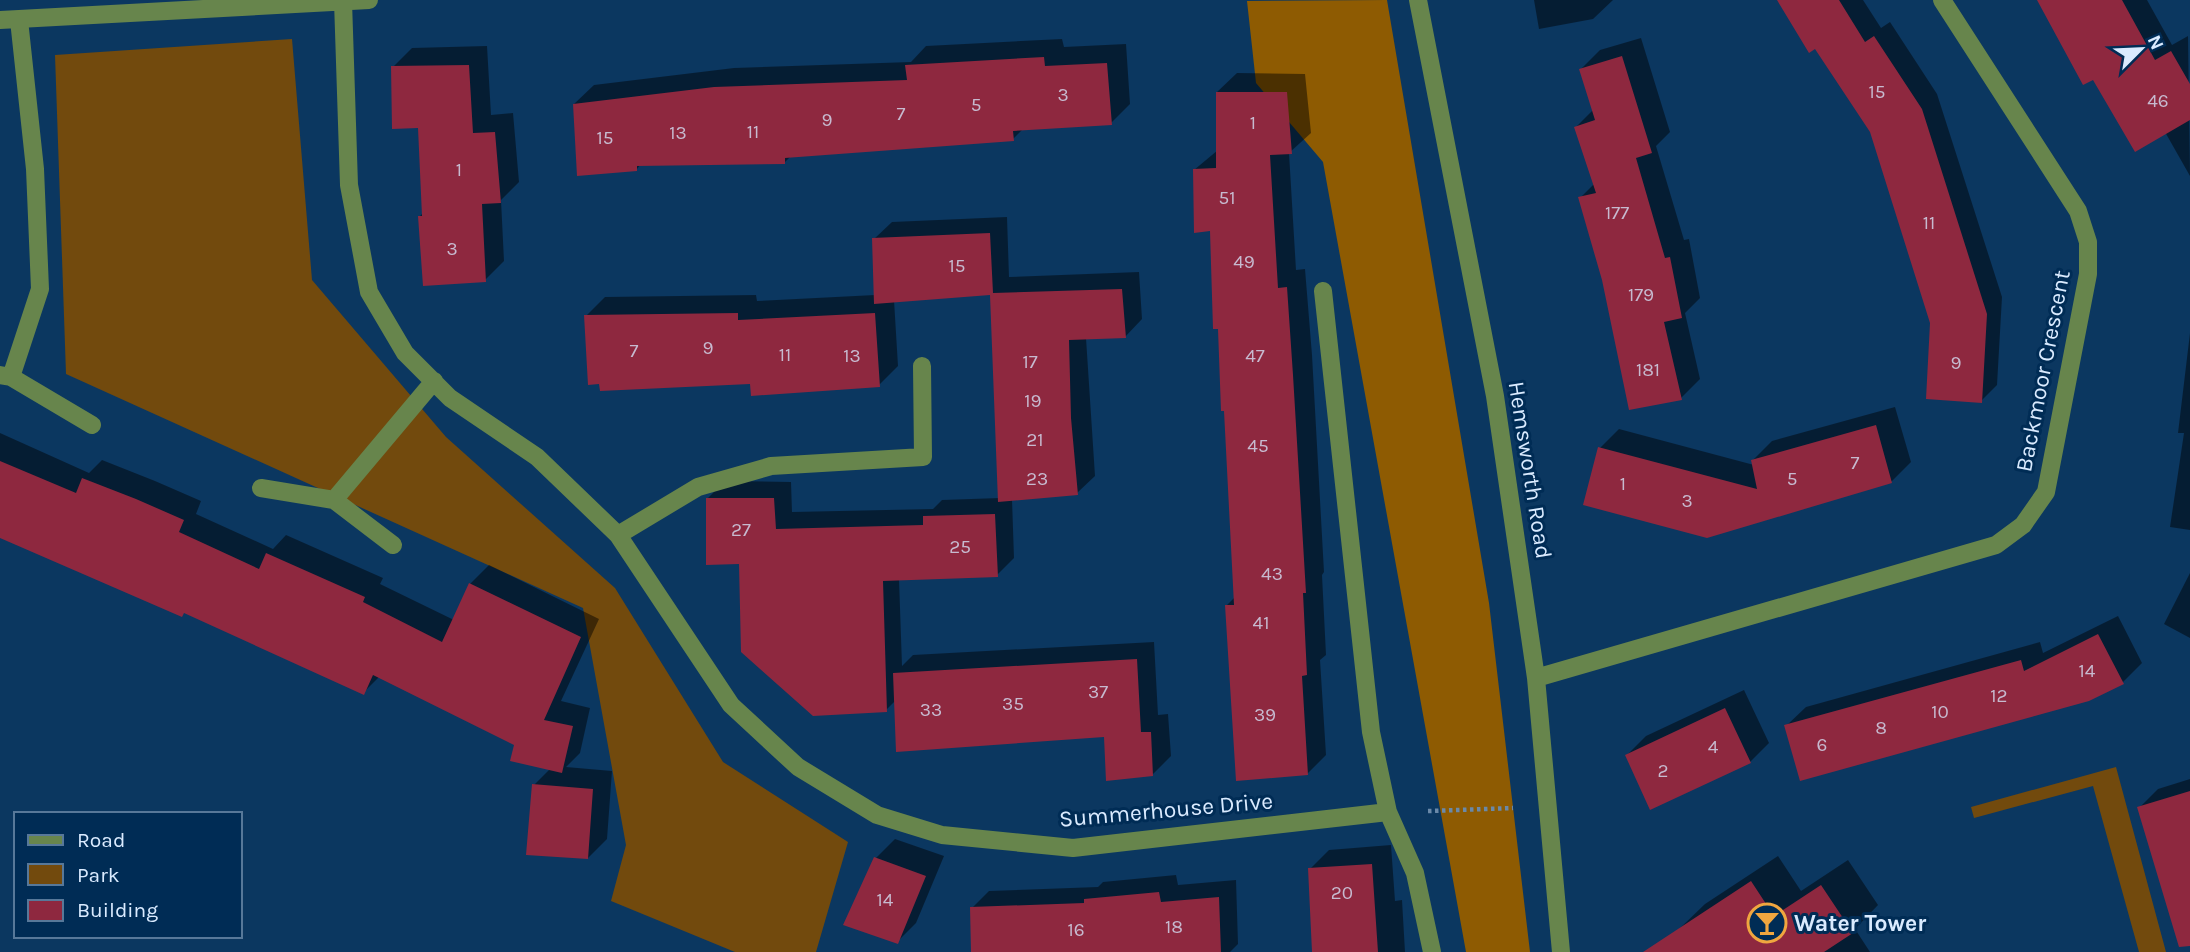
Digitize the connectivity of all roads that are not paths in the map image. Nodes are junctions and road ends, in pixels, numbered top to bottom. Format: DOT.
graph roads {
  1 [pos="369,0"];
  2 [pos="1418,0"];
  3 [pos="1942,0"];
  4 [pos="343,1"];
  5 [pos="19,19"];
  6 [pos="0,20"];
  7 [pos="1324,291"];
  8 [pos="922,366"];
  9 [pos="5,376"];
  10 [pos="434,382"];
  11 [pos="92,425"];
  12 [pos="261,488"];
  13 [pos="334,500"];
  14 [pos="618,535"];
  15 [pos="393,545"];
  16 [pos="1536,678"];
  17 [pos="1388,812"];
  18 [pos="1432,952"];
  19 [pos="1561,952"];
  1 -- 4 [label="street"];
  2 -- 16 [label="street, Hemsworth Road"];
  3 -- 16 [label="street, Backmoor Crescent"];
  4 -- 5 [label="street"];
  4 -- 10 [label="street, Summerhouse Drive"];
  5 -- 6 [label="street"];
  5 -- 9 [label="street"];
  7 -- 17 [label="street"];
  8 -- 14 [label="street"];
  9 -- 11 [label="street"];
  10 -- 13 [label="street"];
  10 -- 14 [label="street, Summerhouse Drive"];
  12 -- 13 [label="street"];
  13 -- 15 [label="street"];
  14 -- 17 [label="street, Summerhouse Drive"];
  16 -- 19 [label="street, Hemsworth Road"];
  17 -- 18 [label="street"];
}
